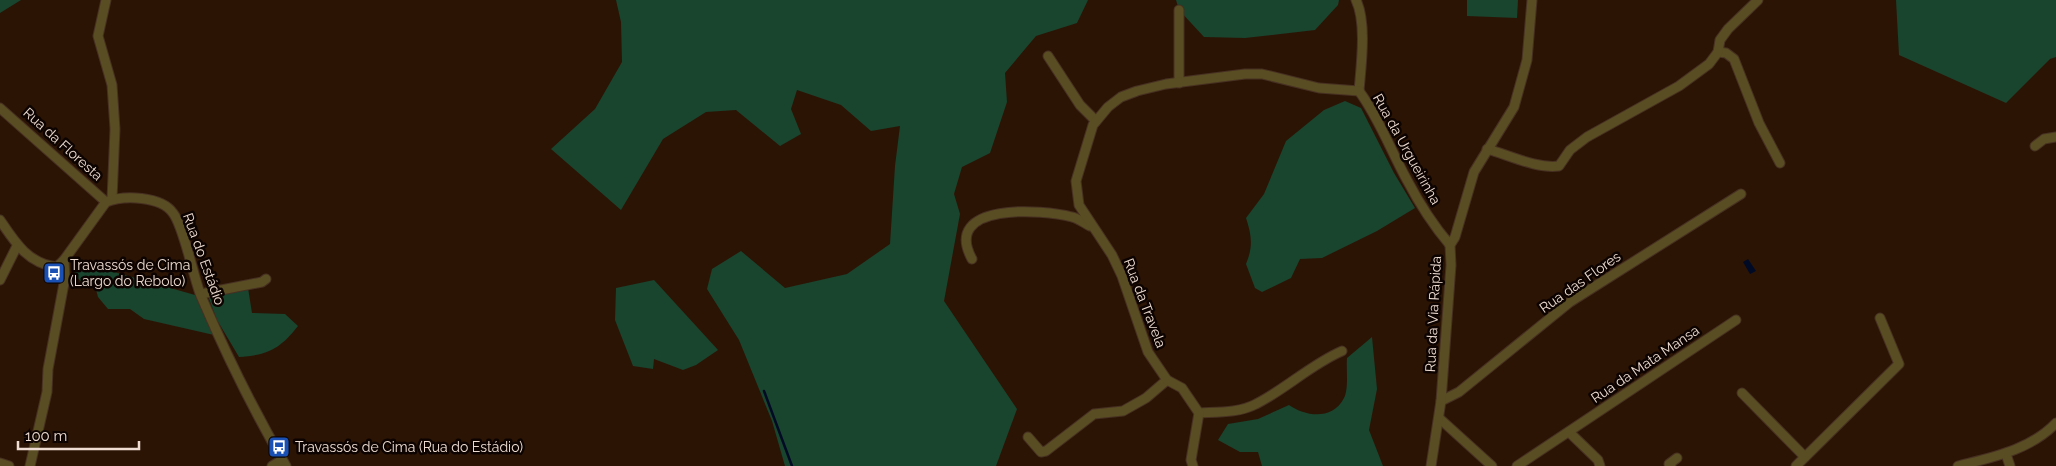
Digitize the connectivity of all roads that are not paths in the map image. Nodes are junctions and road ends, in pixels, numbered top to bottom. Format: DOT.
graph roads {
  1 [pos="106,0"];
  2 [pos="1356,0"];
  3 [pos="1532,0"];
  4 [pos="1758,0"];
  5 [pos="1178,10"];
  6 [pos="1718,52"];
  7 [pos="1048,56"];
  8 [pos="1179,83"];
  9 [pos="1359,91"];
  10 [pos="0,108"];
  11 [pos="1096,121"];
  12 [pos="2056,137"];
  13 [pos="2035,146"];
  14 [pos="1487,149"];
  15 [pos="1780,163"];
  16 [pos="1741,194"];
  17 [pos="109,200"];
  18 [pos="0,220"];
  19 [pos="1092,227"];
  20 [pos="1450,245"];
  21 [pos="17,246"];
  22 [pos="972,259"];
  23 [pos="64,260"];
  24 [pos="266,279"];
  25 [pos="0,280"];
  26 [pos="201,294"];
  27 [pos="1880,318"];
  28 [pos="1736,320"];
  29 [pos="1342,351"];
  30 [pos="1167,380"];
  31 [pos="1742,393"];
  32 [pos="1441,401"];
  33 [pos="1199,413"];
  34 [pos="1440,418"];
  35 [pos="2056,423"];
  36 [pos="1568,432"];
  37 [pos="1028,437"];
  38 [pos="2006,454"];
  39 [pos="1805,457"];
  40 [pos="1677,458"];
  41 [pos="0,463"];
  42 [pos="284,463"];
  43 [pos="9,466"];
  44 [pos="30,466"];
  45 [pos="272,466"];
  46 [pos="1193,466"];
  47 [pos="1431,466"];
  48 [pos="1492,466"];
  49 [pos="1517,466"];
  50 [pos="1600,466"];
  51 [pos="1671,466"];
  52 [pos="1796,466"];
  53 [pos="1958,466"];
  54 [pos="2010,466"];
  1 -- 17 [label="street"];
  2 -- 9 [label="street"];
  3 -- 14 [label="street, Rua da Via Rápida"];
  4 -- 6 [label="street"];
  5 -- 8 [label="street"];
  6 -- 14 [label="street"];
  6 -- 15 [label="street"];
  7 -- 11 [label="street"];
  8 -- 9 [label="street, Rua da Urgueirinha"];
  8 -- 11 [label="street, Rua da Urgueirinha"];
  9 -- 20 [label="street, Rua da Urgueirinha"];
  10 -- 17 [label="street, Rua da Floresta"];
  11 -- 19 [label="street, Rua da Urgueirinha"];
  12 -- 13 [label="street"];
  14 -- 20 [label="street, Rua da Via Rápida"];
  16 -- 32 [label="street, Rua das Flores"];
  17 -- 23 [label="street"];
  17 -- 26 [label="street, Rua do Estádio"];
  18 -- 21 [label="street"];
  19 -- 22 [label="street"];
  19 -- 30 [label="street, Rua da Travela"];
  20 -- 32 [label="street, Rua da Via Rápida"];
  21 -- 23 [label="street"];
  21 -- 25 [label="street"];
  23 -- 44 [label="street"];
  24 -- 26 [label="street"];
  26 -- 42 [label="street, Rua do Estádio"];
  27 -- 39 [label="street"];
  28 -- 36 [label="street, Rua da Mata Mansa"];
  29 -- 33 [label="street"];
  30 -- 33 [label="street, Rua da Travela"];
  30 -- 37 [label="street"];
  31 -- 39 [label="street"];
  32 -- 34 [label="street, Rua da Via Rápida"];
  33 -- 46 [label="street"];
  34 -- 47 [label="street, Rua da Via Rápida"];
  34 -- 48 [label="street"];
  35 -- 38 [label="street"];
  36 -- 49 [label="street, Rua da Mata Mansa"];
  36 -- 50 [label="street"];
  38 -- 53 [label="street"];
  38 -- 54 [label="street"];
  39 -- 52 [label="street"];
  40 -- 51 [label="street"];
  41 -- 43 [label="street"];
  42 -- 45 [label="street"];
}
